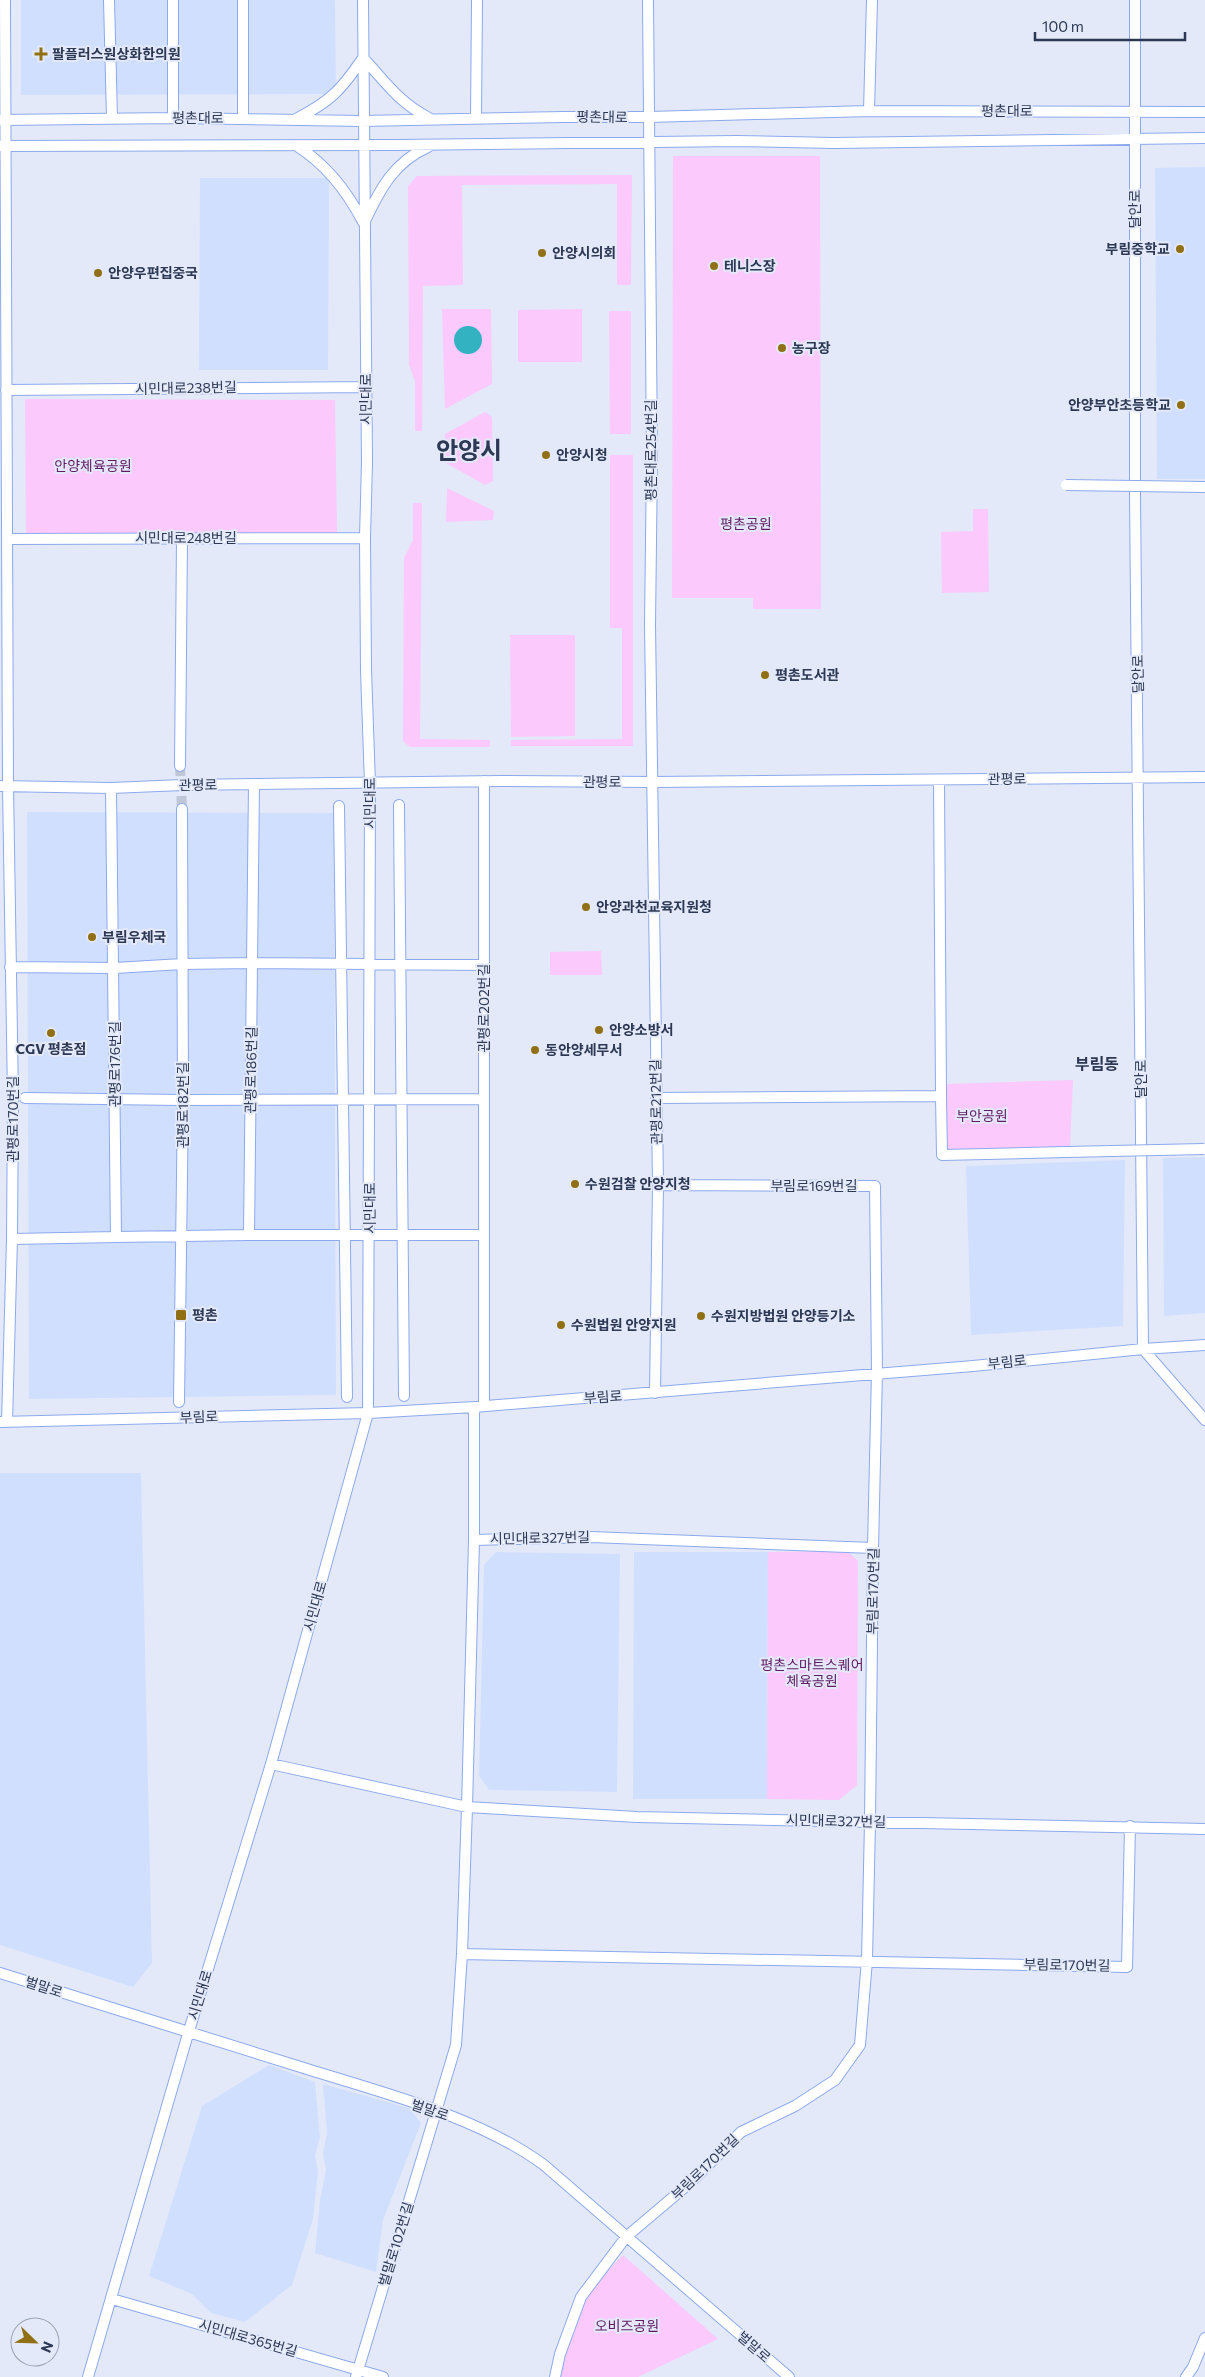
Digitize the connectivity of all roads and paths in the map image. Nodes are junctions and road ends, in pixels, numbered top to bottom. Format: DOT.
graph roads {
  1 [pos="5,0"];
  2 [pos="109,0"];
  3 [pos="173,0"];
  4 [pos="242,0"];
  5 [pos="363,0"];
  6 [pos="476,0"];
  7 [pos="648,0"];
  8 [pos="872,0"];
  9 [pos="1135,0"];
  10 [pos="362,58"];
  11 [pos="869,111"];
  12 [pos="1136,111"];
  13 [pos="1205,112"];
  14 [pos="649,117"];
  15 [pos="112,118"];
  16 [pos="173,118"];
  17 [pos="243,118"];
  18 [pos="476,118"];
  19 [pos="295,119"];
  20 [pos="431,119"];
  21 [pos="3,120"];
  22 [pos="362,121"];
  23 [pos="1205,138"];
  24 [pos="1135,139"];
  25 [pos="650,143"];
  26 [pos="432,145"];
  27 [pos="3,146"];
  28 [pos="296,146"];
  29 [pos="363,146"];
  30 [pos="364,224"];
  31 [pos="366,388"];
  32 [pos="6,390"];
  33 [pos="1066,485"];
  34 [pos="1205,486"];
  35 [pos="182,538"];
  36 [pos="365,538"];
  37 [pos="7,539"];
  38 [pos="180,766"];
  39 [pos="1139,777"];
  40 [pos="1205,777"];
  41 [pos="939,780"];
  42 [pos="484,781"];
  43 [pos="653,782"];
  44 [pos="254,784"];
  45 [pos="370,784"];
  46 [pos="4,786"];
  47 [pos="111,788"];
  48 [pos="399,805"];
  49 [pos="339,806"];
  50 [pos="182,809"];
  51 [pos="252,963"];
  52 [pos="341,963"];
  53 [pos="182,964"];
  54 [pos="400,964"];
  55 [pos="369,965"];
  56 [pos="484,965"];
  57 [pos="10,967"];
  58 [pos="115,968"];
  59 [pos="941,1096"];
  60 [pos="25,1098"];
  61 [pos="370,1098"];
  62 [pos="656,1098"];
  63 [pos="343,1099"];
  64 [pos="401,1099"];
  65 [pos="484,1099"];
  66 [pos="115,1100"];
  67 [pos="183,1100"];
  68 [pos="250,1100"];
  69 [pos="1204,1149"];
  70 [pos="658,1185"];
  71 [pos="182,1235"];
  72 [pos="345,1235"];
  73 [pos="484,1235"];
  74 [pos="249,1236"];
  75 [pos="402,1236"];
  76 [pos="116,1237"];
  77 [pos="370,1237"];
  78 [pos="12,1239"];
  79 [pos="1205,1345"];
  80 [pos="1143,1349"];
  81 [pos="877,1372"];
  82 [pos="655,1393"];
  83 [pos="404,1396"];
  84 [pos="347,1397"];
  85 [pos="179,1402"];
  86 [pos="479,1407"];
  87 [pos="368,1413"];
  88 [pos="1205,1420"];
  89 [pos="4,1422"];
  90 [pos="474,1540"];
  91 [pos="873,1548"];
  92 [pos="271,1764"];
  93 [pos="467,1806"];
  94 [pos="870,1822"];
  95 [pos="1130,1826"];
  96 [pos="1205,1829"];
  97 [pos="462,1954"];
  98 [pos="866,1960"];
  99 [pos="0,1973"];
  100 [pos="188,2034"];
  101 [pos="436,2112"];
  102 [pos="626,2237"];
  103 [pos="112,2299"];
  104 [pos="1205,2338"];
  105 [pos="357,2373"];
  106 [pos="88,2377"];
  107 [pos="383,2377"];
  108 [pos="555,2377"];
  109 [pos="789,2377"];
  110 [pos="1186,2377"];
  1 -- 21 [label="street, 관평로170번길"];
  2 -- 15 [label="street"];
  3 -- 16 [label="street"];
  4 -- 17 [label="street"];
  5 -- 10 [label="street, 시민대로"];
  6 -- 18 [label="street"];
  7 -- 14 [label="street, 평촌대로254번길"];
  8 -- 11 [label="street"];
  9 -- 12 [label="street, 달안로"];
  10 -- 19 [label="street"];
  10 -- 20 [label="street"];
  10 -- 22 [label="street, 시민대로"];
  11 -- 12 [label="street, 평촌대로"];
  11 -- 14 [label="street, 평촌대로"];
  12 -- 13 [label="street, 평촌대로"];
  12 -- 24 [label="street, 달안로"];
  14 -- 18 [label="street, 평촌대로"];
  14 -- 25 [label="street, 평촌대로254번길"];
  15 -- 16 [label="street, 평촌대로"];
  15 -- 21 [label="street, 평촌대로"];
  16 -- 17 [label="street, 평촌대로"];
  17 -- 19 [label="street, 평촌대로"];
  18 -- 20 [label="street, 평촌대로"];
  19 -- 22 [label="street, 평촌대로"];
  20 -- 22 [label="street, 평촌대로"];
  21 -- 27 [label="street, 관평로170번길"];
  22 -- 29 [label="street, 시민대로"];
  23 -- 24 [label="street, 평촌대로"];
  24 -- 25 [label="street, 평촌대로"];
  24 -- 39 [label="street, 달안로"];
  25 -- 26 [label="street, 평촌대로"];
  25 -- 43 [label="street, 평촌대로254번길"];
  26 -- 29 [label="street, 평촌대로"];
  26 -- 30 [label="street"];
  27 -- 28 [label="street, 평촌대로"];
  27 -- 32 [label="street, 관평로170번길"];
  28 -- 29 [label="street, 평촌대로"];
  28 -- 30 [label="street"];
  29 -- 30 [label="street, 시민대로"];
  30 -- 31 [label="street, 시민대로"];
  31 -- 32 [label="street, 시민대로238번길"];
  31 -- 36 [label="street, 시민대로"];
  32 -- 37 [label="street, 관평로170번길"];
  33 -- 34 [label="street, bridge"];
  35 -- 36 [label="street, 시민대로248번길"];
  35 -- 37 [label="street, 시민대로248번길"];
  35 -- 38 [label="street"];
  36 -- 45 [label="street, 시민대로"];
  37 -- 46 [label="street, 관평로170번길"];
  39 -- 40 [label="street, 관평로"];
  39 -- 41 [label="street, 관평로"];
  39 -- 80 [label="street, 달안로"];
  41 -- 43 [label="street, 관평로"];
  41 -- 59 [label="street"];
  42 -- 43 [label="street, 관평로"];
  42 -- 45 [label="street, 관평로"];
  42 -- 56 [label="street, 관평로202번길"];
  43 -- 62 [label="street, 관평로212번길"];
  44 -- 45 [label="street, 관평로"];
  44 -- 47 [label="street, 관평로"];
  44 -- 51 [label="street, 관평로186번길"];
  45 -- 55 [label="street, 시민대로"];
  46 -- 47 [label="street, 관평로"];
  46 -- 57 [label="street, 관평로170번길"];
  47 -- 58 [label="street, 관평로176번길"];
  48 -- 54 [label="street"];
  49 -- 52 [label="street"];
  50 -- 53 [label="street, 관평로182번길"];
  51 -- 52 [label="street"];
  51 -- 53 [label="street"];
  51 -- 68 [label="street, 관평로186번길"];
  52 -- 55 [label="street"];
  52 -- 63 [label="street"];
  53 -- 58 [label="street"];
  53 -- 67 [label="street, 관평로182번길"];
  54 -- 55 [label="street"];
  54 -- 56 [label="street"];
  54 -- 64 [label="street"];
  55 -- 61 [label="street, 시민대로"];
  56 -- 65 [label="street, 관평로202번길"];
  57 -- 58 [label="street"];
  57 -- 78 [label="street, 관평로170번길"];
  58 -- 66 [label="street, 관평로176번길"];
  59 -- 62 [label="street"];
  59 -- 69 [label="street, bridge"];
  60 -- 66 [label="street"];
  61 -- 63 [label="street"];
  61 -- 64 [label="street"];
  61 -- 77 [label="street, 시민대로"];
  62 -- 70 [label="street, 관평로212번길"];
  63 -- 68 [label="street"];
  63 -- 72 [label="street"];
  64 -- 65 [label="street"];
  64 -- 75 [label="street"];
  65 -- 73 [label="street, 관평로202번길"];
  66 -- 67 [label="street"];
  66 -- 76 [label="street, 관평로176번길"];
  67 -- 68 [label="street"];
  67 -- 71 [label="street, 관평로182번길"];
  68 -- 74 [label="street, 관평로186번길"];
  70 -- 81 [label="street, 부림로169번길"];
  70 -- 82 [label="street, 관평로212번길"];
  71 -- 74 [label="street"];
  71 -- 76 [label="street"];
  71 -- 85 [label="street, 관평로182번길"];
  72 -- 74 [label="street"];
  72 -- 77 [label="street"];
  72 -- 84 [label="street"];
  73 -- 75 [label="street"];
  73 -- 86 [label="street, 관평로202번길"];
  75 -- 77 [label="street"];
  75 -- 83 [label="street"];
  76 -- 78 [label="street"];
  77 -- 87 [label="street, 시민대로"];
  78 -- 89 [label="street, 관평로170번길"];
  79 -- 80 [label="street, 부림로"];
  80 -- 81 [label="street, 부림로"];
  80 -- 88 [label="street"];
  81 -- 82 [label="street, 부림로"];
  81 -- 91 [label="street, 부림로170번길"];
  82 -- 86 [label="street, 부림로"];
  86 -- 87 [label="street, 부림로"];
  86 -- 90 [label="street, 관평로202번길"];
  87 -- 89 [label="street, 부림로"];
  87 -- 92 [label="street, 시민대로"];
  90 -- 91 [label="street, 시민대로327번길"];
  90 -- 93 [label="street, 시민대로327번길"];
  91 -- 94 [label="street, 부림로170번길"];
  92 -- 93 [label="street, 시민대로327번길"];
  92 -- 100 [label="street, 시민대로"];
  93 -- 94 [label="street, 시민대로327번길"];
  93 -- 97 [label="street, 시민대로327번길"];
  94 -- 95 [label="street, 시민대로327번길"];
  94 -- 98 [label="street, 부림로170번길"];
  95 -- 96 [label="street, 시민대로327번길"];
  95 -- 98 [label="street, 부림로170번길"];
  97 -- 98 [label="street"];
  97 -- 101 [label="street, 벌말로102번길"];
  98 -- 102 [label="street, 부림로170번길"];
  99 -- 100 [label="street, 벌말로"];
  100 -- 101 [label="street, 벌말로"];
  100 -- 103 [label="street, 시민대로"];
  101 -- 102 [label="street, 벌말로"];
  101 -- 105 [label="street, 벌말로102번길"];
  102 -- 108 [label="street, 부림로170번길"];
  102 -- 109 [label="street, 벌말로"];
  103 -- 105 [label="street, 시민대로365번길"];
  103 -- 106 [label="street, 시민대로"];
  104 -- 110 [label="street"];
  105 -- 107 [label="street, 시민대로365번길"];
}
